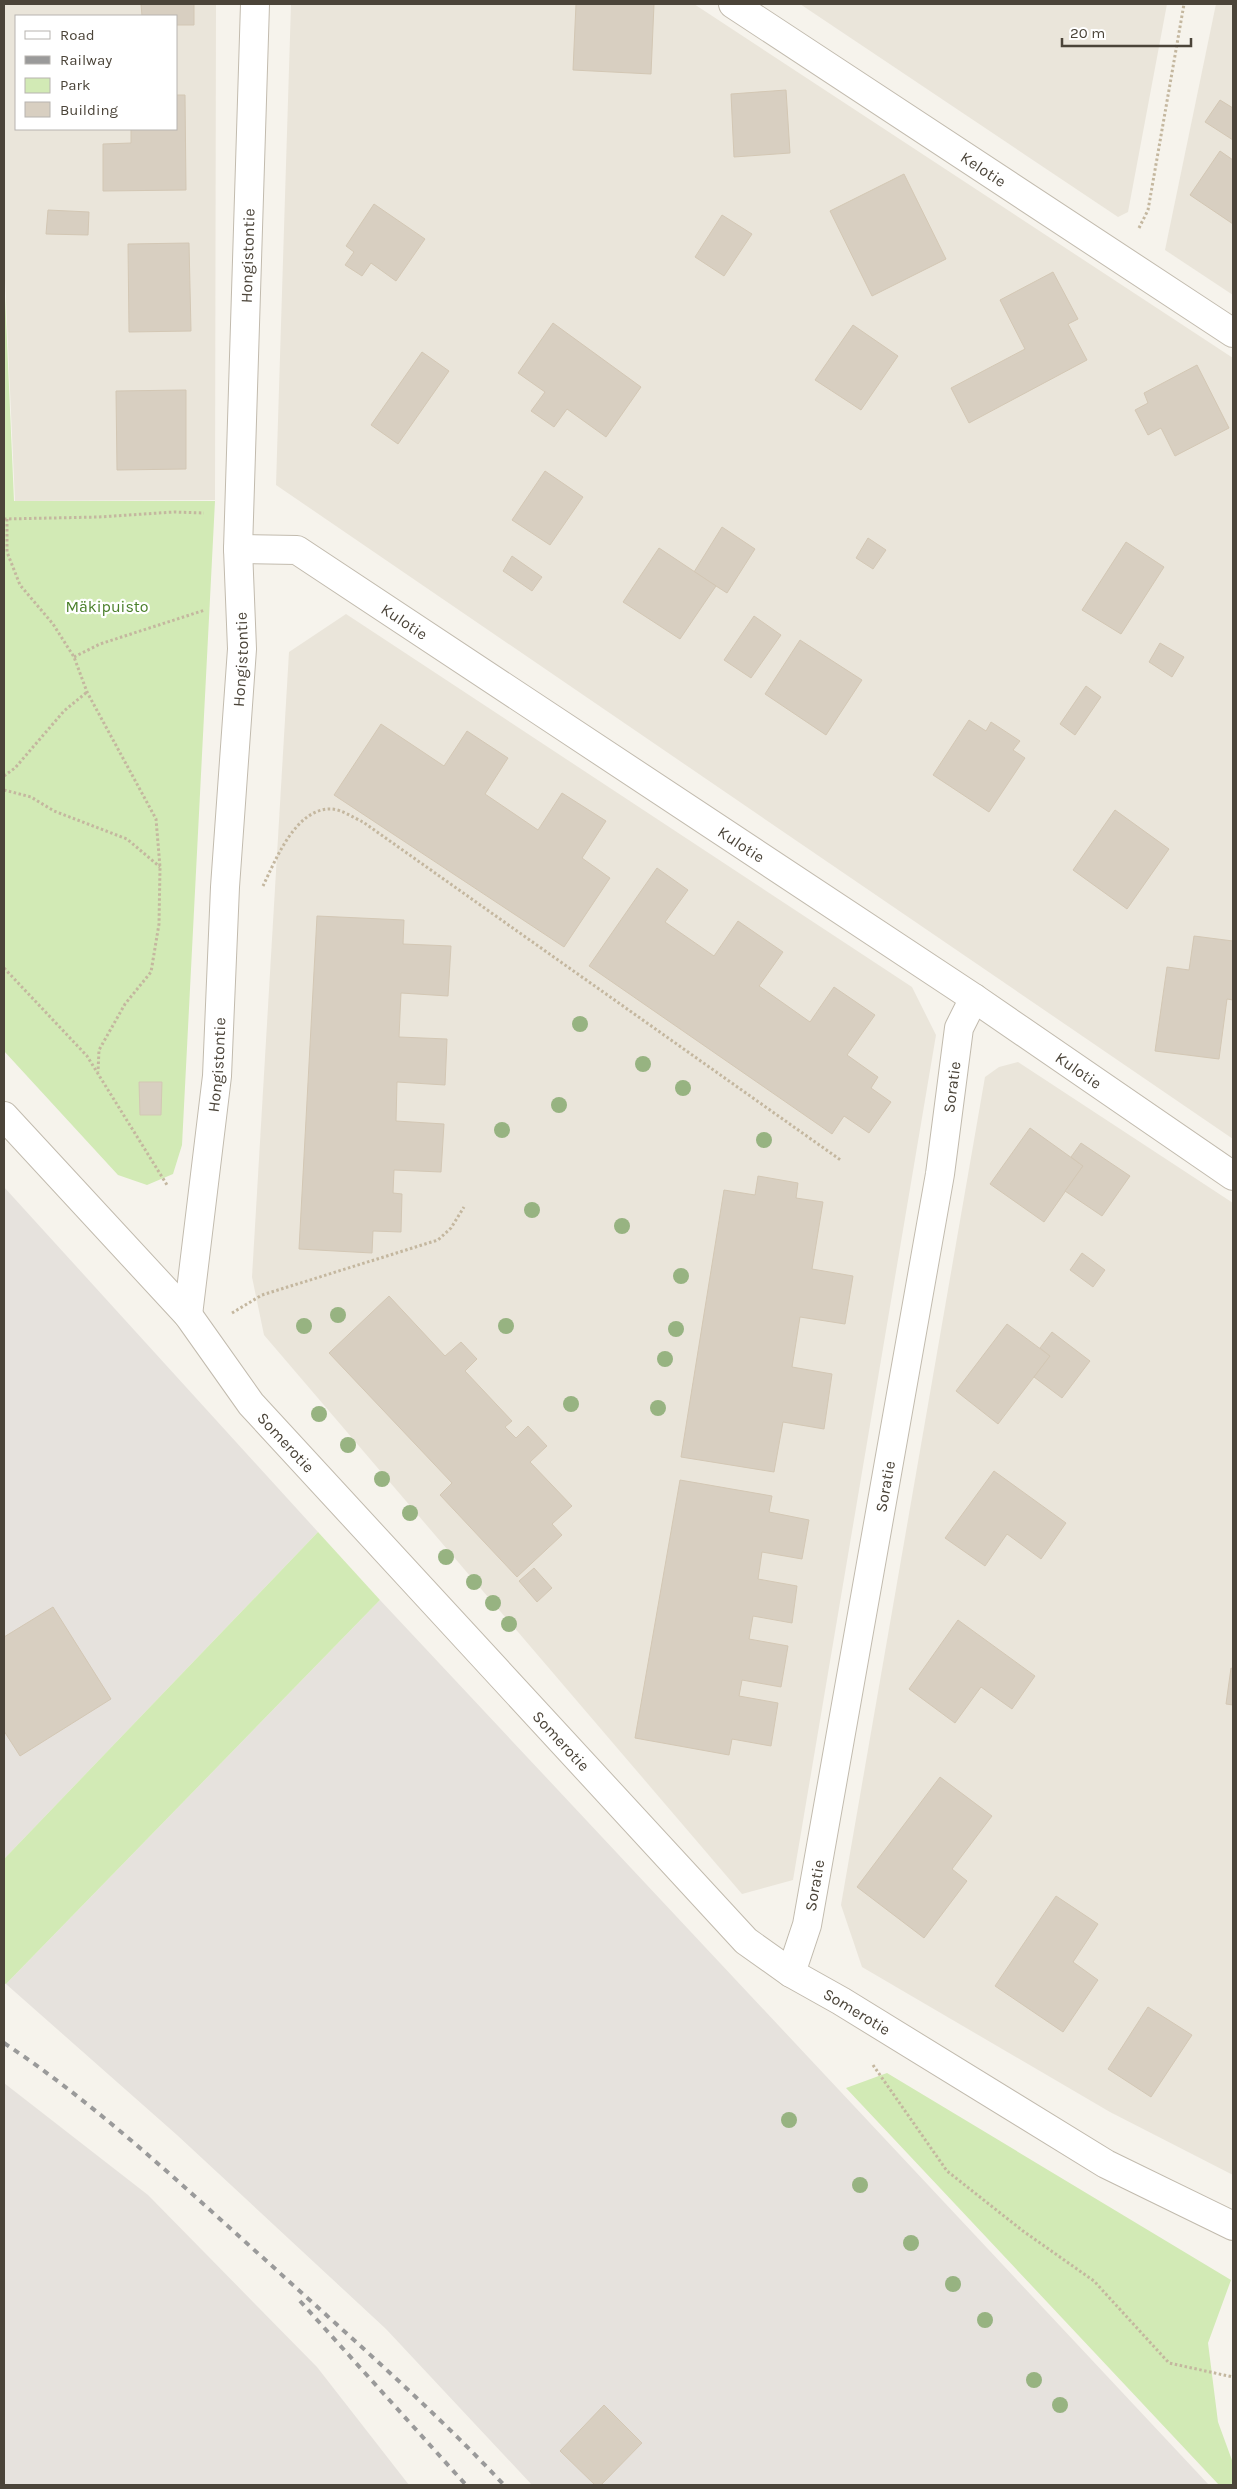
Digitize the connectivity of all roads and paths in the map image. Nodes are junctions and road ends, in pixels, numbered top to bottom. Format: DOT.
graph roads {
  1 [pos="255,4"];
  2 [pos="733,4"];
  3 [pos="1184,4"];
  4 [pos="1124,260"];
  5 [pos="1233,333"];
  6 [pos="239,515"];
  7 [pos="5,519"];
  8 [pos="238,549"];
  9 [pos="240,604"];
  10 [pos="74,657"];
  11 [pos="87,692"];
  12 [pos="4,776"];
  13 [pos="4,790"];
  14 [pos="160,867"];
  15 [pos="262,889"];
  16 [pos="4,968"];
  17 [pos="974,998"];
  18 [pos="98,1072"];
  19 [pos="4,1116"];
  20 [pos="842,1161"];
  21 [pos="1233,1176"];
  22 [pos="168,1187"];
  23 [pos="464,1207"];
  24 [pos="195,1324"];
  25 [pos="791,1973"];
  26 [pos="868,2058"];
  27 [pos="1233,2226"];
  28 [pos="1233,2377"];
  1 -- 6 [label="street, Hongistontie"];
  2 -- 4 [label="street, Kelotie"];
  3 -- 4 [label="path"];
  4 -- 5 [label="street, Kelotie"];
  6 -- 7 [label="path"];
  6 -- 8 [label="street, Hongistontie"];
  7 -- 10 [label="path"];
  8 -- 9 [label="street, Hongistontie"];
  8 -- 17 [label="street, Kulotie"];
  9 -- 10 [label="path"];
  9 -- 24 [label="street, Hongistontie"];
  10 -- 11 [label="path"];
  11 -- 12 [label="path"];
  11 -- 14 [label="path"];
  13 -- 14 [label="path"];
  14 -- 18 [label="path"];
  15 -- 20 [label="path"];
  16 -- 18 [label="path"];
  17 -- 21 [label="street, Kulotie"];
  17 -- 25 [label="street, Soratie"];
  18 -- 22 [label="path"];
  19 -- 24 [label="street, Somerotie"];
  23 -- 24 [label="path"];
  24 -- 25 [label="street, Somerotie"];
  25 -- 27 [label="street, Somerotie"];
  26 -- 28 [label="path"];
}
